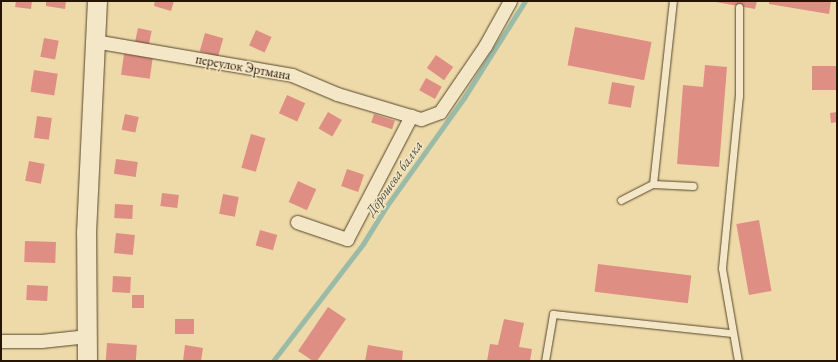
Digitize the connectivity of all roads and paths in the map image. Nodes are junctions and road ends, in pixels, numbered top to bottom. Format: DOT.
graph roads {
  1 [pos="97,1"];
  2 [pos="510,1"];
  3 [pos="673,1"];
  4 [pos="739,6"];
  5 [pos="94,41"];
  6 [pos="411,116"];
  7 [pos="653,184"];
  8 [pos="693,186"];
  9 [pos="621,200"];
  10 [pos="297,222"];
  11 [pos="732,333"];
  12 [pos="88,336"];
  13 [pos="1,340"];
  14 [pos="87,361"];
  15 [pos="544,361"];
  16 [pos="738,361"];
  1 -- 5 [label="street"];
  2 -- 6 [label="street, переулок Эртмана"];
  3 -- 7 [label="lane"];
  4 -- 11 [label="lane"];
  5 -- 6 [label="street, переулок Эртмана"];
  5 -- 12 [label="street"];
  6 -- 10 [label="street"];
  7 -- 8 [label="lane"];
  7 -- 9 [label="lane"];
  11 -- 15 [label="lane"];
  11 -- 16 [label="lane"];
  12 -- 13 [label="street"];
  12 -- 14 [label="street"];
}
